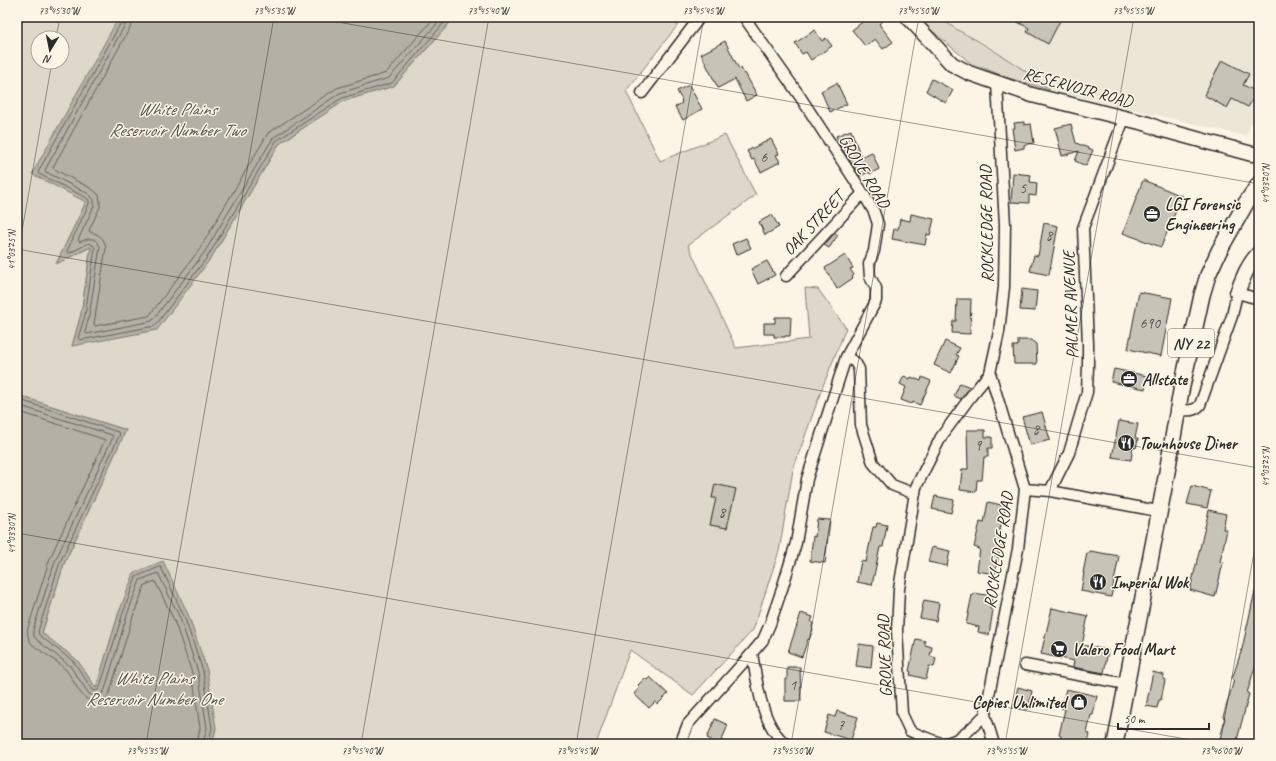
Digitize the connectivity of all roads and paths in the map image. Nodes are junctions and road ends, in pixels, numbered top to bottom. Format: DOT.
graph roads {
  1 [pos="700,17"];
  2 [pos="744,17"];
  3 [pos="908,17"];
  4 [pos="996,83"];
  5 [pos="642,92"];
  6 [pos="1124,119"];
  7 [pos="1259,154"];
  8 [pos="1259,184"];
  9 [pos="863,193"];
  10 [pos="1259,253"];
  11 [pos="786,276"];
  12 [pos="1237,293"];
  13 [pos="1259,299"];
  14 [pos="846,357"];
  15 [pos="990,373"];
  16 [pos="1178,410"];
  17 [pos="1030,489"];
  18 [pos="1050,490"];
  19 [pos="915,494"];
  20 [pos="1158,511"];
  21 [pos="752,653"];
  22 [pos="1025,665"];
  23 [pos="1126,684"];
  24 [pos="985,715"];
  25 [pos="680,744"];
  26 [pos="786,744"];
  27 [pos="994,744"];
  28 [pos="1115,744"];
  1 -- 5 [label="street"];
  2 -- 9 [label="street, GROVE ROAD"];
  3 -- 4 [label="street, RESERVOIR ROAD"];
  4 -- 6 [label="street, RESERVOIR ROAD"];
  4 -- 15 [label="street, ROCKLEDGE ROAD"];
  6 -- 7 [label="street, RESERVOIR ROAD"];
  6 -- 18 [label="street, PALMER AVENUE"];
  8 -- 16 [label="main road, NY 22"];
  9 -- 11 [label="street, OAK STREET"];
  9 -- 14 [label="street, GROVE ROAD"];
  10 -- 12 [label="street"];
  12 -- 13 [label="street"];
  12 -- 16 [label="street"];
  14 -- 19 [label="street"];
  14 -- 21 [label="street, GROVE ROAD"];
  15 -- 17 [label="street, ROCKLEDGE ROAD"];
  15 -- 19 [label="street, GROVE ROAD"];
  16 -- 20 [label="main road, NY 22"];
  17 -- 18 [label="street"];
  17 -- 24 [label="street, ROCKLEDGE ROAD"];
  18 -- 20 [label="street"];
  19 -- 24 [label="street, GROVE ROAD"];
  20 -- 23 [label="main road, NY 22"];
  21 -- 25 [label="street, GROVE ROAD"];
  21 -- 26 [label="street"];
  22 -- 23 [label="street"];
  23 -- 28 [label="main road, NY 22"];
  24 -- 27 [label="street"];
}
